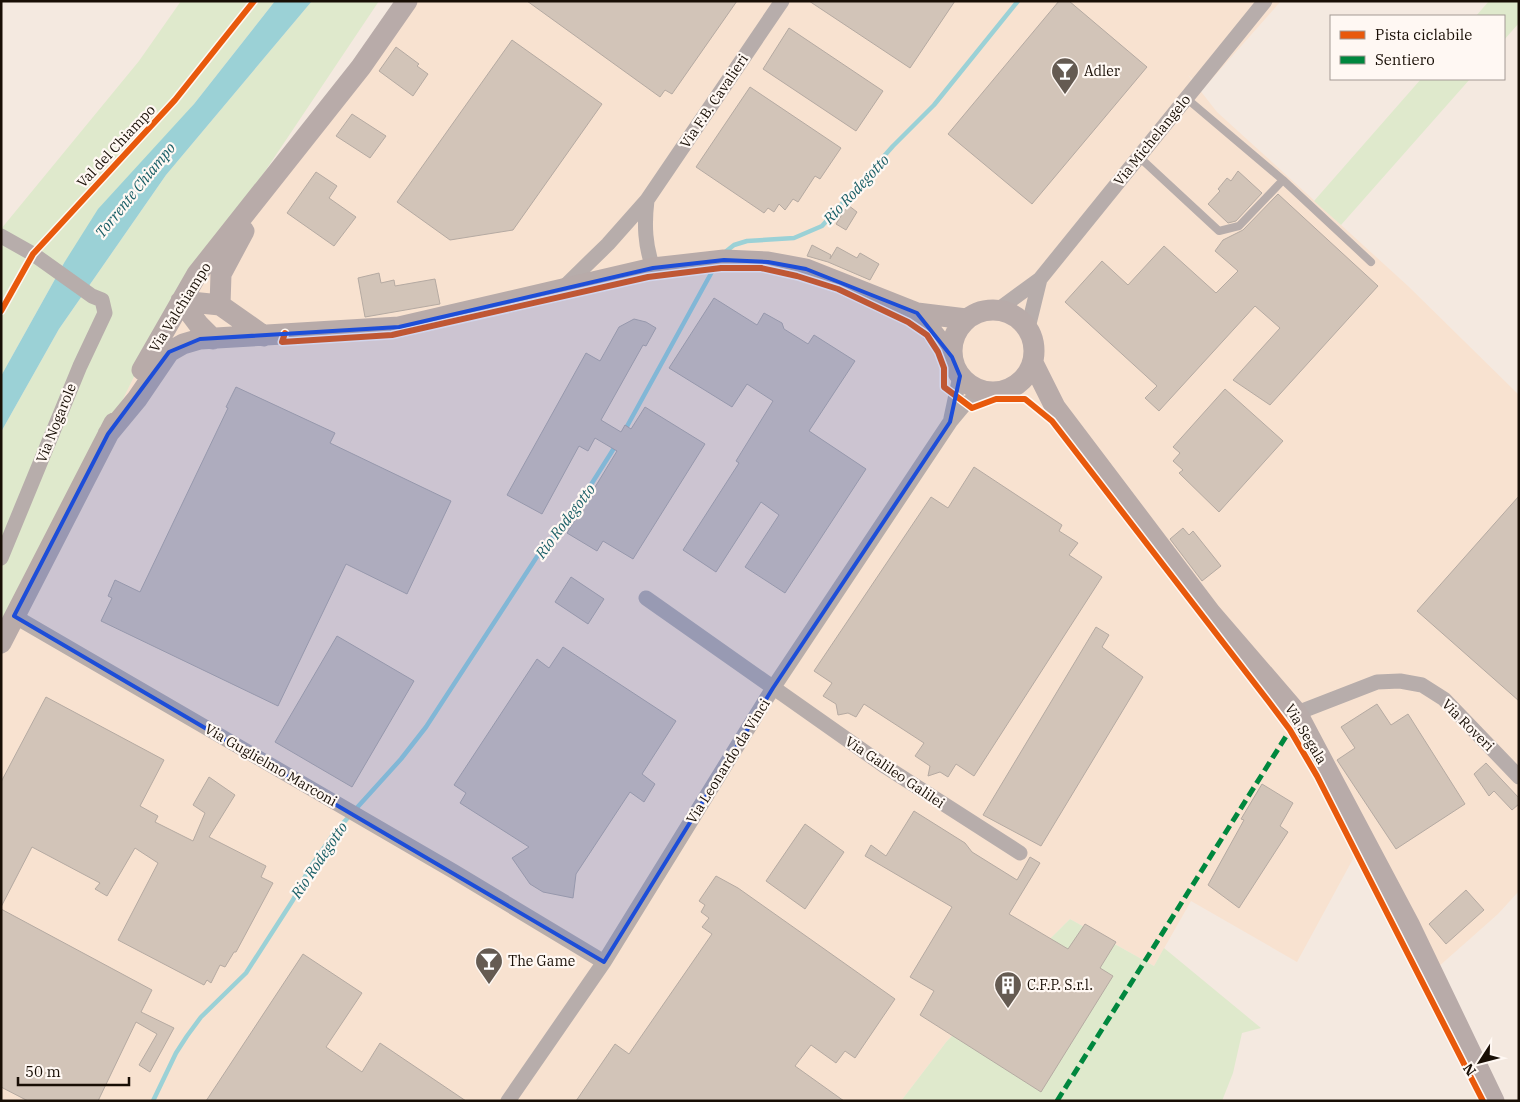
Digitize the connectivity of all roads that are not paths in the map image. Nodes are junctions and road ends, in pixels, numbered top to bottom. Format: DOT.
graph roads {
  1 [pos="407,1"];
  2 [pos="782,1"];
  3 [pos="1265,1"];
  4 [pos="1186,98"];
  5 [pos="1138,156"];
  6 [pos="271,180"];
  7 [pos="1283,180"];
  8 [pos="647,200"];
  9 [pos="1,236"];
  10 [pos="1371,262"];
  11 [pos="653,268"];
  12 [pos="1040,279"];
  13 [pos="564,287"];
  14 [pos="181,301"];
  15 [pos="220,305"];
  16 [pos="1000,309"];
  17 [pos="917,313"];
  18 [pos="966,319"];
  19 [pos="1028,328"];
  20 [pos="264,336"];
  21 [pos="213,339"];
  22 [pos="1033,363"];
  23 [pos="956,366"];
  24 [pos="1013,387"];
  25 [pos="988,392"];
  26 [pos="1055,407"];
  27 [pos="950,422"];
  28 [pos="108,434"];
  29 [pos="1,558"];
  30 [pos="646,598"];
  31 [pos="14,616"];
  32 [pos="1,643"];
  33 [pos="773,688"];
  34 [pos="1297,714"];
  35 [pos="1519,777"];
  36 [pos="1020,853"];
  37 [pos="604,962"];
  38 [pos="508,1101"];
  39 [pos="1494,1101"];
  1 -- 6 [label="street, Via Valchiampo"];
  2 -- 8 [label="street, Via F.B. Cavalieri"];
  3 -- 4 [label="street, Via Michelangelo"];
  4 -- 5 [label="street, Via Michelangelo"];
  4 -- 7 [label="lane"];
  5 -- 7 [label="lane"];
  5 -- 12 [label="street, Via Michelangelo"];
  6 -- 14 [label="street, Via Valchiampo"];
  6 -- 15 [label="street"];
  7 -- 10 [label="lane"];
  8 -- 11 [label="street, Via F.B. Cavalieri"];
  8 -- 13 [label="street, Via F.B. Cavalieri"];
  9 -- 29 [label="street, Via Nogarole"];
  11 -- 13 [label="street"];
  11 -- 17 [label="street"];
  12 -- 16 [label="street, Via Michelangelo"];
  12 -- 19 [label="street, Via Michelangelo"];
  13 -- 20 [label="street"];
  14 -- 15 [label="street"];
  14 -- 21 [label="street"];
  14 -- 28 [label="street, Via Valchiampo"];
  15 -- 20 [label="street"];
  16 -- 18 [label="street"];
  16 -- 19 [label="street"];
  17 -- 18 [label="street"];
  17 -- 23 [label="street"];
  18 -- 23 [label="street"];
  19 -- 22 [label="street, Via Segala"];
  20 -- 21 [label="street"];
  21 -- 28 [label="street"];
  22 -- 24 [label="street"];
  22 -- 26 [label="street, Via Segala"];
  23 -- 25 [label="street"];
  23 -- 27 [label="street, Via Leonardo da Vinci"];
  24 -- 25 [label="street"];
  24 -- 26 [label="street, Via Segala"];
  25 -- 27 [label="street, Via Leonardo da Vinci"];
  26 -- 34 [label="street, Via Segala"];
  27 -- 33 [label="street, Via Leonardo da Vinci"];
  28 -- 31 [label="street, Via Valchiampo"];
  30 -- 33 [label="street, Via Galileo Galilei"];
  31 -- 32 [label="street, Via Valchiampo"];
  31 -- 37 [label="street, Via Guglielmo Marconi"];
  33 -- 36 [label="street, Via Galileo Galilei"];
  33 -- 37 [label="street, Via Leonardo da Vinci"];
  34 -- 35 [label="street, Via Roveri"];
  34 -- 39 [label="street, Via Segala"];
  37 -- 38 [label="street, Via Leonardo da Vinci"];
}
